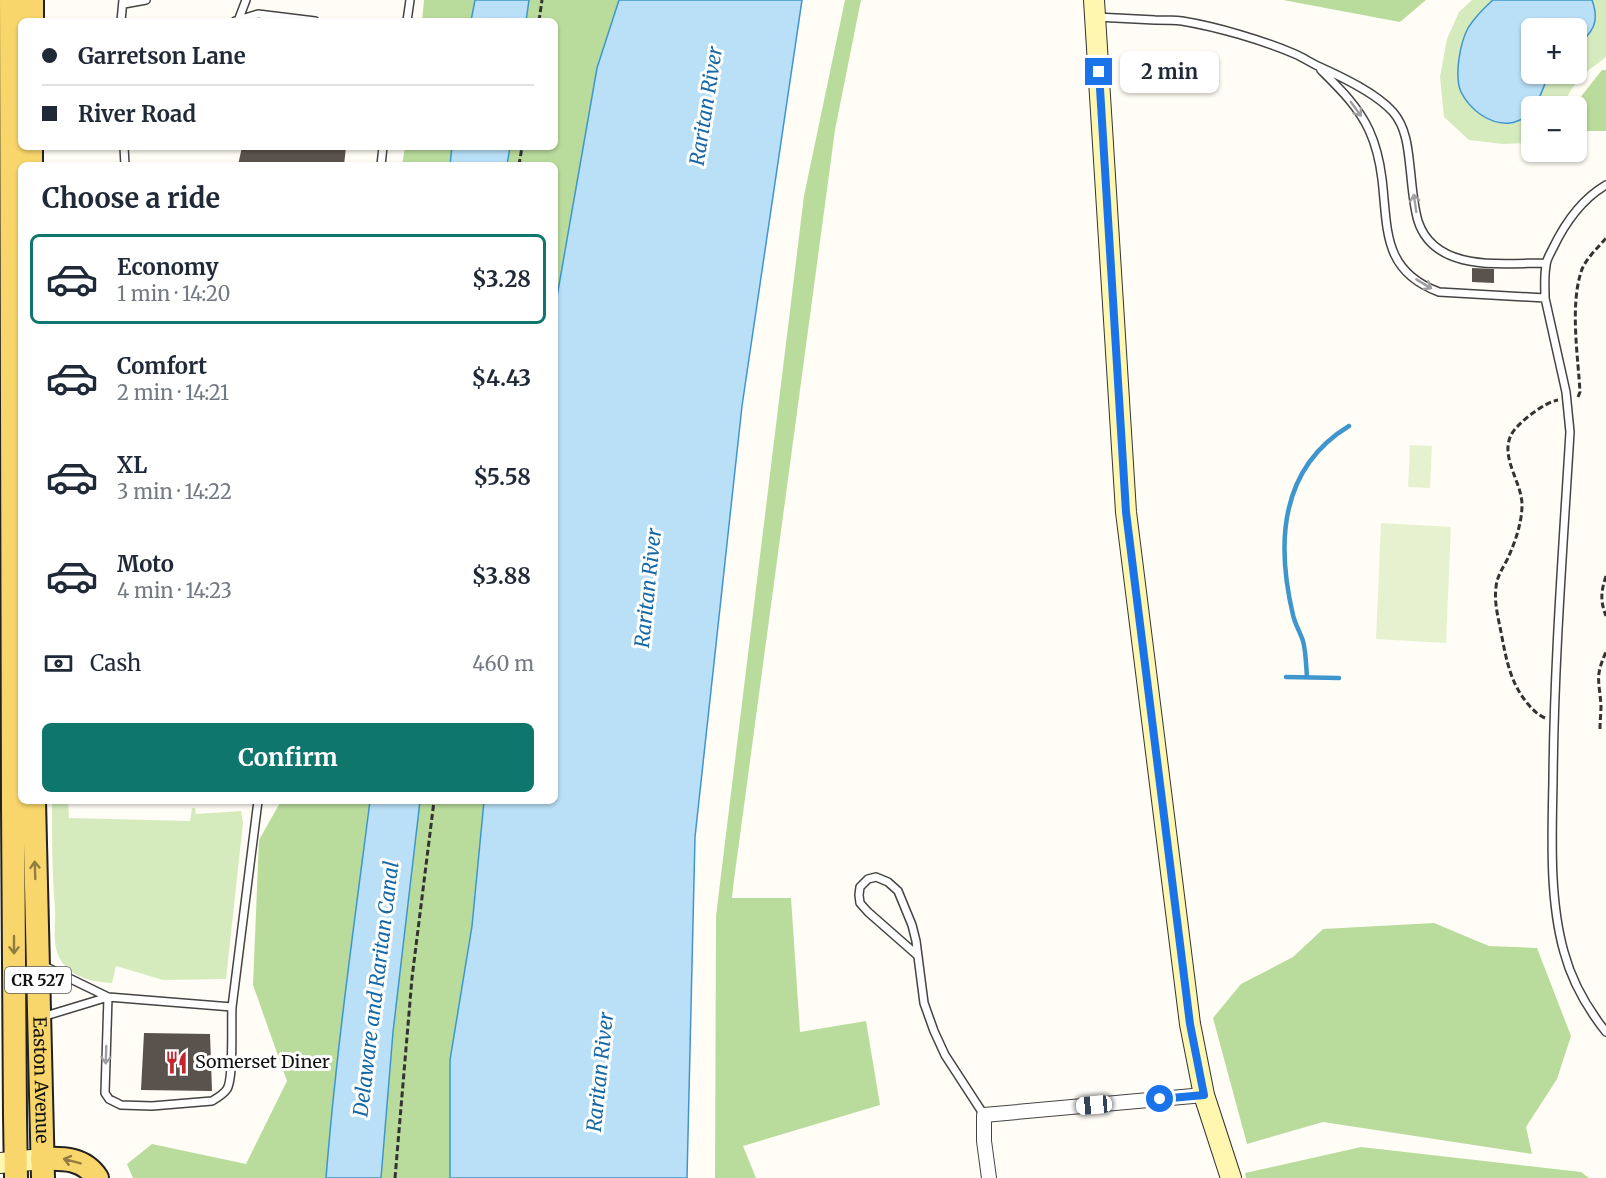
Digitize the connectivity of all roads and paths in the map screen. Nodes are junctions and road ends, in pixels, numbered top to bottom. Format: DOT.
graph roads {
  1 [pos="11,0"];
  2 [pos="32,0"];
  3 [pos="146,0"];
  4 [pos="246,0"];
  5 [pos="410,0"];
  6 [pos="542,0"];
  7 [pos="124,2"];
  8 [pos="1095,8"];
  9 [pos="32,18"];
  10 [pos="121,18"];
  11 [pos="238,18"];
  12 [pos="246,18"];
  13 [pos="291,18"];
  14 [pos="407,18"];
  15 [pos="540,18"];
  16 [pos="11,48"];
  17 [pos="1317,66"];
  18 [pos="1606,185"];
  19 [pos="1606,238"];
  20 [pos="1546,263"];
  21 [pos="1545,298"];
  22 [pos="7,344"];
  23 [pos="1568,401"];
  24 [pos="1606,576"];
  25 [pos="1606,616"];
  26 [pos="1606,652"];
  27 [pos="1553,718"];
  28 [pos="1600,729"];
  29 [pos="18,793"];
  30 [pos="23,804"];
  31 [pos="258,804"];
  32 [pos="434,804"];
  33 [pos="0,907"];
  34 [pos="917,955"];
  35 [pos="38,963"];
  36 [pos="108,997"];
  37 [pos="232,1007"];
  38 [pos="39,1017"];
  39 [pos="1606,1032"];
  40 [pos="1204,1095"];
  41 [pos="984,1115"];
  42 [pos="11,1167"];
  43 [pos="42,1169"];
  44 [pos="97,1178"];
  45 [pos="395,1178"];
  46 [pos="989,1178"];
  47 [pos="1230,1178"];
  1 -- 16 [label="main road, Easton Avenue / CR 527"];
  2 -- 9 [label="main road"];
  3 -- 7 [label="lane"];
  4 -- 11 [label="lane"];
  5 -- 14 [label="lane"];
  6 -- 15 [label="path"];
  7 -- 10 [label="lane"];
  8 -- 17 [label="lane"];
  8 -- 40 [label="main road"];
  12 -- 13 [label="lane"];
  16 -- 22 [label="main road, Easton Avenue / CR 527"];
  20 -- 17 [label="lane, one-way"];
  17 -- 21 [label="lane, one-way"];
  18 -- 20 [label="lane"];
  19 -- 23 [label="path"];
  20 -- 21 [label="lane"];
  21 -- 23 [label="lane"];
  22 -- 29 [label="main road, Easton Avenue / CR 527"];
  23 -- 27 [label="lane"];
  23 -- 27 [label="path"];
  24 -- 25 [label="path"];
  26 -- 28 [label="path"];
  27 -- 39 [label="lane"];
  30 -- 33 [label="main road"];
  35 -- 30 [label="main road, Easton Avenue / CR 527, one-way"];
  30 -- 42 [label="main road, Easton Avenue / CR 527, one-way"];
  31 -- 37 [label="lane"];
  32 -- 45 [label="path"];
  34 -- 34 [label="lane"];
  34 -- 41 [label="lane"];
  35 -- 36 [label="lane"];
  35 -- 38 [label="main road, Easton Avenue / CR 527"];
  36 -- 37 [label="lane"];
  36 -- 37 [label="lane, one-way"];
  36 -- 38 [label="lane"];
  38 -- 43 [label="main road, Easton Avenue / CR 527"];
  40 -- 41 [label="street"];
  40 -- 47 [label="main road"];
  41 -- 46 [label="street"];
  42 -- 43 [label="main road"];
  44 -- 43 [label="main road, one-way"];
}
